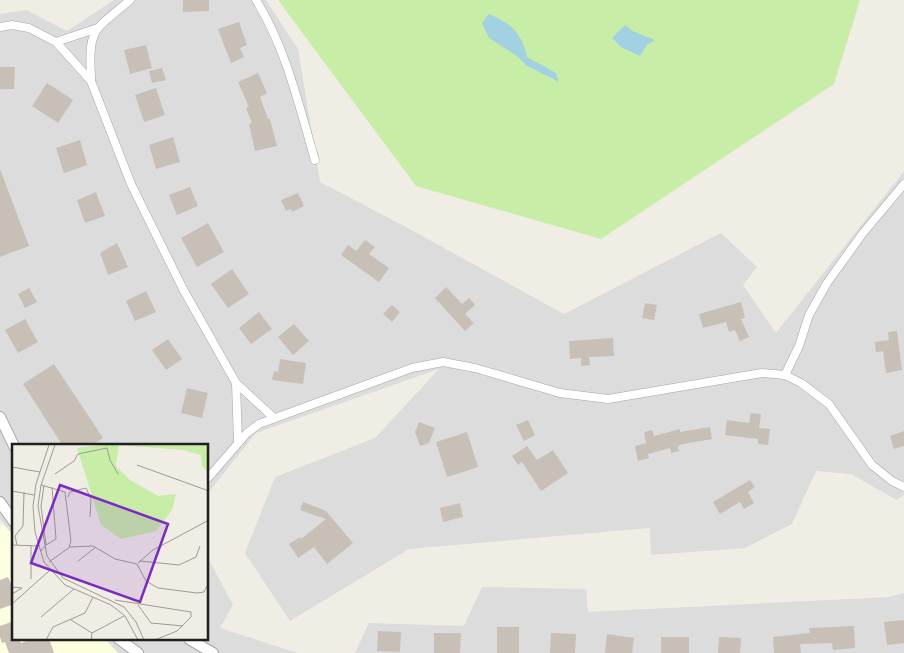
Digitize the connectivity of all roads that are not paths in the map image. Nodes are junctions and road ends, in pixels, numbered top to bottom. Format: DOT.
graph roads {
  1 [pos="130,0"];
  2 [pos="256,0"];
  3 [pos="0,27"];
  4 [pos="98,28"];
  5 [pos="56,42"];
  6 [pos="91,81"];
  7 [pos="315,160"];
  8 [pos="904,184"];
  9 [pos="785,375"];
  10 [pos="236,383"];
  11 [pos="0,417"];
  12 [pos="274,418"];
  13 [pos="238,443"];
  14 [pos="13,444"];
  15 [pos="209,477"];
  16 [pos="904,487"];
  17 [pos="0,502"];
  18 [pos="7,518"];
  19 [pos="120,640"];
  20 [pos="191,640"];
  21 [pos="138,653"];
  22 [pos="213,653"];
  1 -- 4 [label="street"];
  2 -- 7 [label="street"];
  3 -- 5 [label="street"];
  4 -- 5 [label="street"];
  4 -- 6 [label="street"];
  5 -- 6 [label="street"];
  6 -- 10 [label="street"];
  8 -- 9 [label="street"];
  9 -- 12 [label="street"];
  9 -- 16 [label="street"];
  10 -- 12 [label="street"];
  10 -- 13 [label="street"];
  11 -- 14 [label="street"];
  12 -- 13 [label="street"];
  13 -- 15 [label="street"];
  17 -- 18 [label="street"];
  19 -- 21 [label="street"];
  20 -- 22 [label="street"];
}
